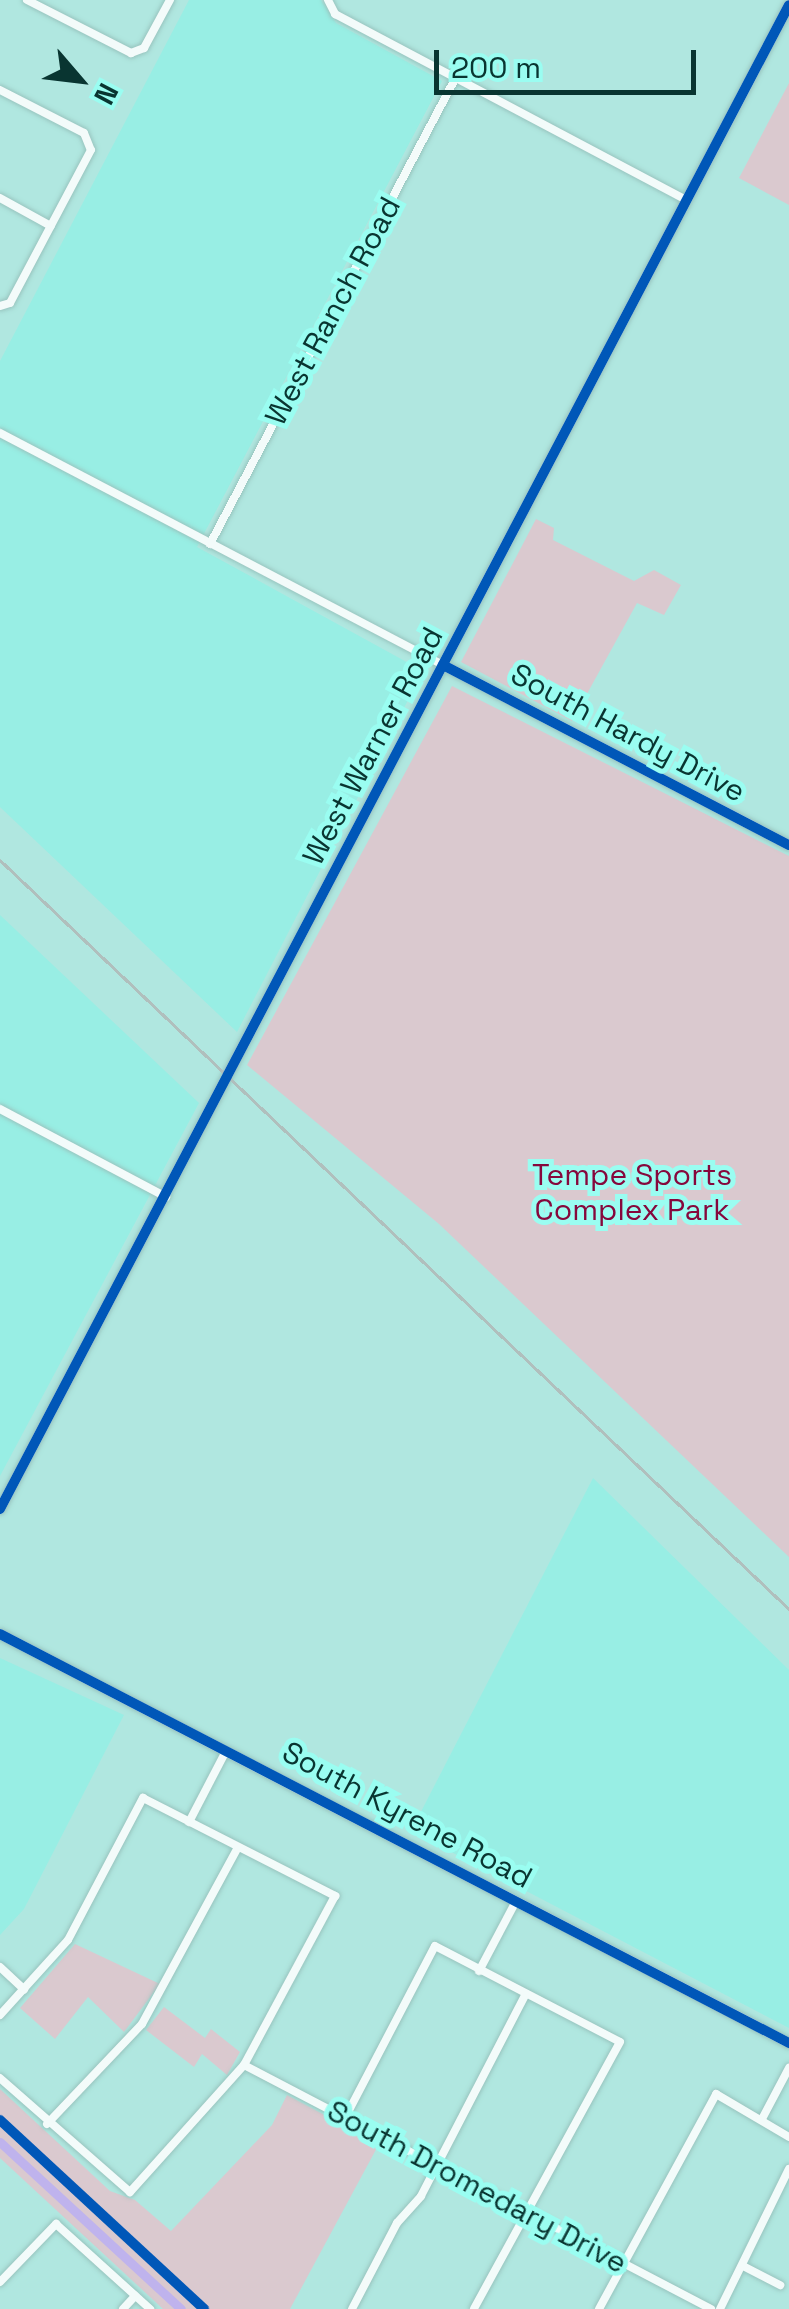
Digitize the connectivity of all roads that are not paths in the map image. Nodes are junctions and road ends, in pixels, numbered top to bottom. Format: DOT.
graph roads {
  1 [pos="27,0"];
  2 [pos="170,0"];
  3 [pos="328,3"];
  4 [pos="789,5"];
  5 [pos="456,80"];
  6 [pos="0,90"];
  7 [pos="0,198"];
  8 [pos="686,200"];
  9 [pos="52,226"];
  10 [pos="2,306"];
  11 [pos="0,433"];
  12 [pos="210,544"];
  13 [pos="443,665"];
  14 [pos="789,845"];
  15 [pos="0,1110"];
  16 [pos="166,1197"];
  17 [pos="0,1509"];
  18 [pos="0,1634"];
  19 [pos="227,1750"];
  20 [pos="189,1822"];
  21 [pos="238,1847"];
  22 [pos="516,1901"];
  23 [pos="0,1967"];
  24 [pos="479,1970"];
  25 [pos="24,1989"];
  26 [pos="526,1995"];
  27 [pos="0,2014"];
  28 [pos="789,2043"];
  29 [pos="244,2065"];
  30 [pos="789,2068"];
  31 [pos="0,2078"];
  32 [pos="345,2118"];
  33 [pos="762,2119"];
  34 [pos="48,2124"];
  35 [pos="789,2137"];
  36 [pos="438,2166"];
  37 [pos="789,2169"];
  38 [pos="529,2214"];
  39 [pos="626,2265"];
  40 [pos="743,2266"];
  41 [pos="0,2282"];
  42 [pos="780,2285"];
  43 [pos="136,2296"];
  44 [pos="123,2309"];
  45 [pos="150,2309"];
  46 [pos="352,2309"];
  47 [pos="474,2309"];
  48 [pos="599,2309"];
  49 [pos="711,2309"];
  50 [pos="720,2309"];
  1 -- 2 [label="street"];
  3 -- 5 [label="street"];
  4 -- 8 [label="main road, West Warner Road"];
  5 -- 8 [label="street"];
  5 -- 12 [label="street, West Ranch Road"];
  6 -- 9 [label="street"];
  7 -- 9 [label="street"];
  8 -- 13 [label="main road, West Warner Road"];
  9 -- 10 [label="street"];
  11 -- 12 [label="street, South Hardy Drive"];
  12 -- 13 [label="street, South Hardy Drive"];
  13 -- 14 [label="main road, South Hardy Drive"];
  13 -- 16 [label="main road, West Warner Road"];
  15 -- 16 [label="street"];
  16 -- 17 [label="main road, West Warner Road"];
  18 -- 19 [label="main road, South Kyrene Road"];
  19 -- 20 [label="street"];
  19 -- 22 [label="main road, South Kyrene Road"];
  20 -- 21 [label="street"];
  20 -- 25 [label="street"];
  21 -- 29 [label="street"];
  21 -- 34 [label="street"];
  22 -- 24 [label="street"];
  22 -- 28 [label="main road, South Kyrene Road"];
  23 -- 25 [label="street"];
  24 -- 26 [label="street"];
  24 -- 32 [label="street"];
  25 -- 27 [label="street"];
  26 -- 36 [label="street"];
  26 -- 38 [label="street"];
  29 -- 32 [label="street, South Dromedary Drive"];
  29 -- 34 [label="street"];
  30 -- 33 [label="street"];
  31 -- 34 [label="street"];
  32 -- 36 [label="street, South Dromedary Drive"];
  33 -- 35 [label="street"];
  33 -- 39 [label="street"];
  36 -- 38 [label="street, South Dromedary Drive"];
  36 -- 46 [label="street"];
  37 -- 40 [label="street"];
  38 -- 39 [label="street, South Dromedary Drive"];
  38 -- 47 [label="street"];
  39 -- 48 [label="street"];
  39 -- 49 [label="street, South Dromedary Drive"];
  40 -- 42 [label="street"];
  40 -- 50 [label="street"];
  41 -- 43 [label="street"];
  43 -- 44 [label="street"];
  43 -- 45 [label="street"];
}
